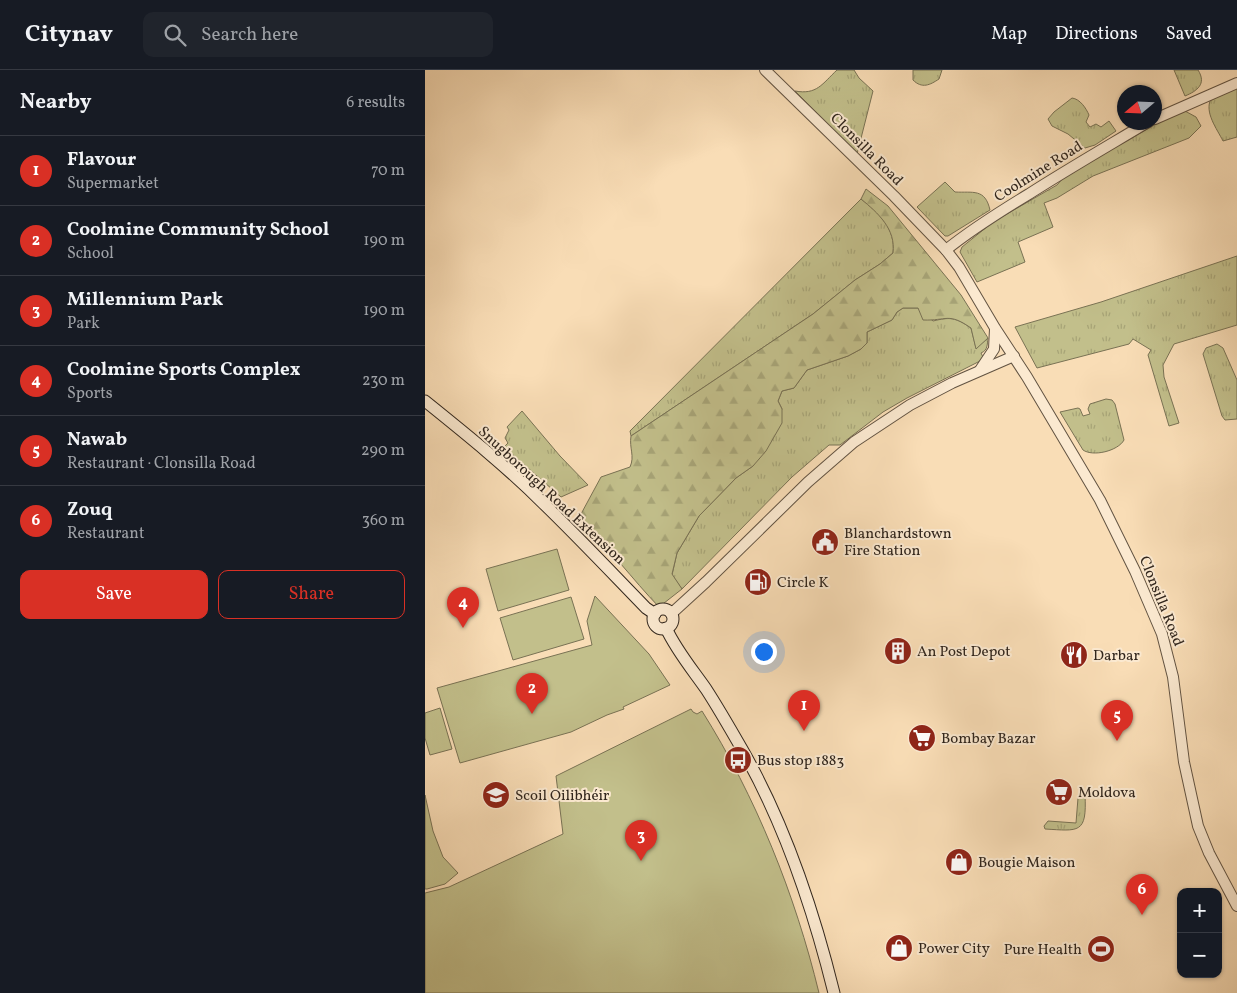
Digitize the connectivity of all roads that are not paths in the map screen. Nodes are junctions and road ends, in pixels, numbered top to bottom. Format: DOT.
graph roads {
  1 [pos="765,70"];
  2 [pos="1237,83"];
  3 [pos="1162,116"];
  4 [pos="1135,130"];
  5 [pos="946,250"];
  6 [pos="995,328"];
  7 [pos="1014,356"];
  8 [pos="979,372"];
  9 [pos="425,401"];
  10 [pos="655,614"];
  11 [pos="671,614"];
  12 [pos="666,628"];
  13 [pos="1237,906"];
  14 [pos="834,993"];
  1 -- 5 [label="street, Clonsilla Road"];
  2 -- 3 [label="street"];
  4 -- 5 [label="street, Coolmine Road"];
  5 -- 6 [label="street, Clonsilla Road"];
  6 -- 7 [label="street, Clonsilla Road"];
  6 -- 8 [label="street"];
  7 -- 8 [label="street"];
  7 -- 13 [label="street, Clonsilla Road"];
  8 -- 11 [label="street"];
  9 -- 10 [label="main road, Snugborough Road Extension"];
  10 -- 11 [label="main road"];
  10 -- 12 [label="main road"];
  11 -- 12 [label="main road"];
  12 -- 14 [label="main road"];
}
